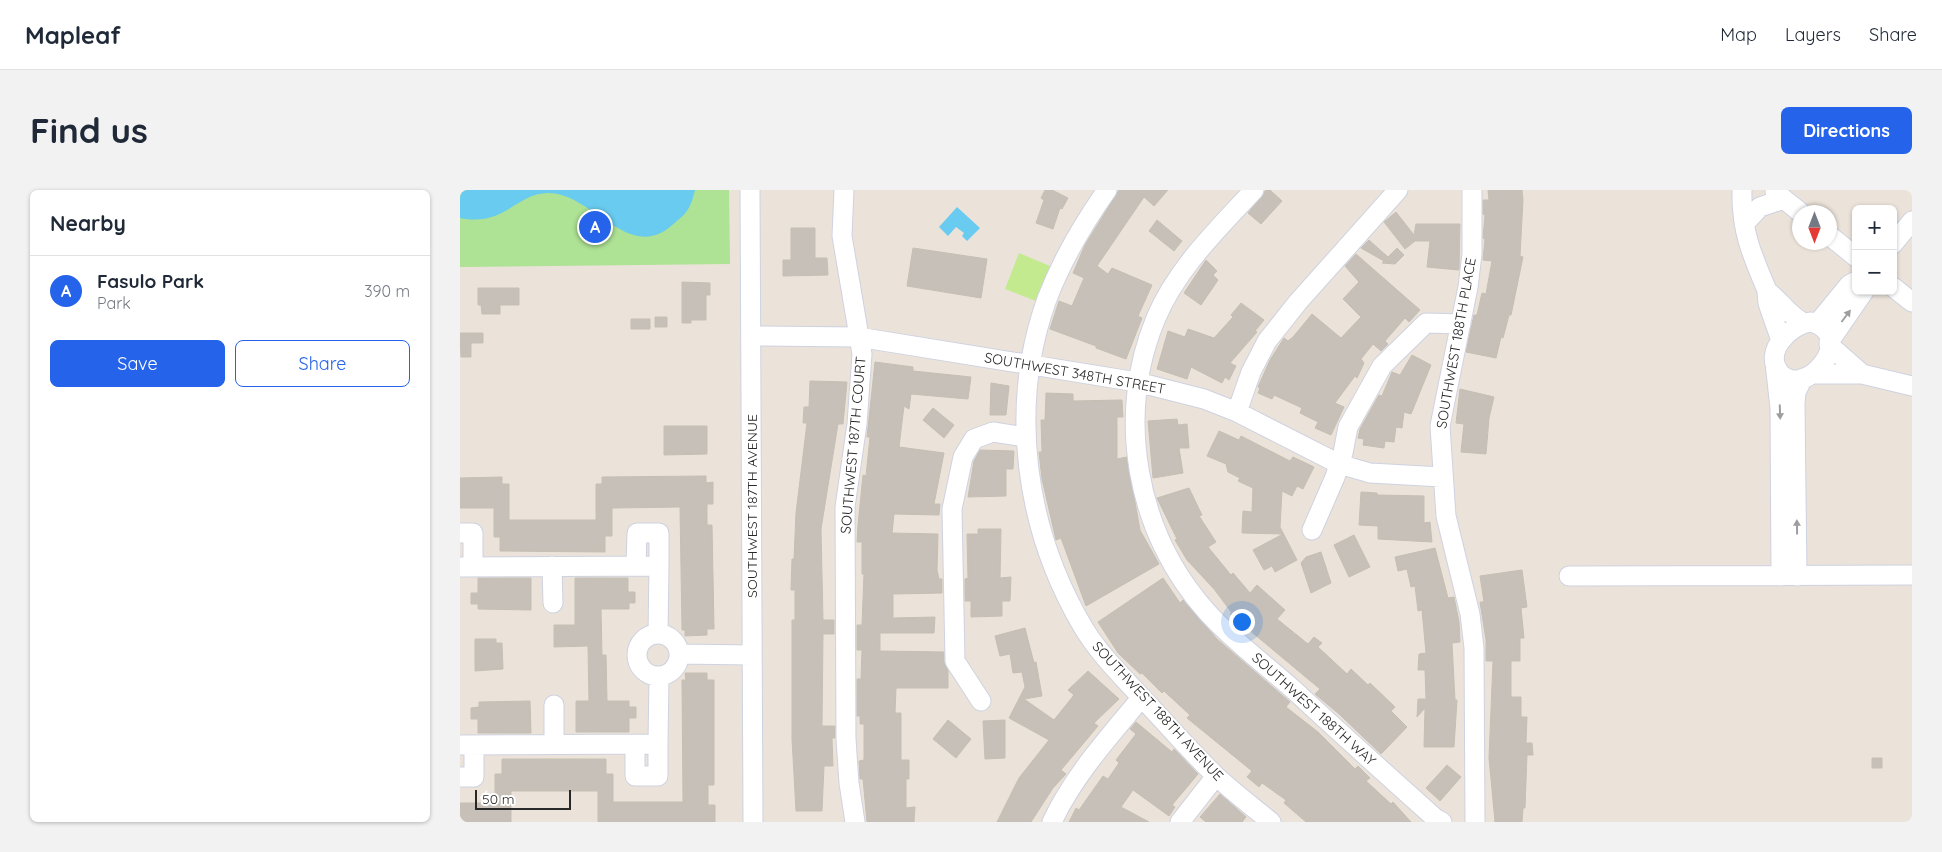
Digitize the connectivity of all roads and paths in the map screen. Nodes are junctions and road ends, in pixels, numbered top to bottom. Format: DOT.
graph roads {
  1 [pos="750,190"];
  2 [pos="844,190"];
  3 [pos="1107,190"];
  4 [pos="1254,190"];
  5 [pos="1398,190"];
  6 [pos="1472,190"];
  7 [pos="1742,190"];
  8 [pos="1778,195"];
  9 [pos="1792,206"];
  10 [pos="1912,221"];
  11 [pos="1744,224"];
  12 [pos="1897,239"];
  13 [pos="1837,242"];
  14 [pos="1852,254"];
  15 [pos="1852,284"];
  16 [pos="1767,290"];
  17 [pos="1897,290"];
  18 [pos="1861,295"];
  19 [pos="1912,302"];
  20 [pos="1811,323"];
  21 [pos="1461,324"];
  22 [pos="751,336"];
  23 [pos="858,336"];
  24 [pos="1781,341"];
  25 [pos="1829,344"];
  26 [pos="1775,363"];
  27 [pos="1031,365"];
  28 [pos="1862,374"];
  29 [pos="1808,376"];
  30 [pos="1137,382"];
  31 [pos="1912,386"];
  32 [pos="1237,412"];
  33 [pos="1026,437"];
  34 [pos="1339,464"];
  35 [pos="1442,476"];
  36 [pos="1312,530"];
  37 [pos="460,533"];
  38 [pos="552,566"];
  39 [pos="636,566"];
  40 [pos="659,566"];
  41 [pos="466,567"];
  42 [pos="1912,575"];
  43 [pos="1569,576"];
  44 [pos="1789,576"];
  45 [pos="552,603"];
  46 [pos="658,634"];
  47 [pos="679,654"];
  48 [pos="752,655"];
  49 [pos="659,676"];
  50 [pos="1142,697"];
  51 [pos="981,701"];
  52 [pos="554,705"];
  53 [pos="554,744"];
  54 [pos="635,744"];
  55 [pos="658,744"];
  56 [pos="467,745"];
  57 [pos="1216,776"];
  58 [pos="460,777"];
  59 [pos="754,822"];
  60 [pos="855,822"];
  61 [pos="1052,822"];
  62 [pos="1180,822"];
  63 [pos="1271,822"];
  64 [pos="1442,822"];
  65 [pos="1475,822"];
  1 -- 22 [label="street, SOUTHWEST 187TH AVENUE"];
  2 -- 23 [label="street, SOUTHWEST 187TH COURT"];
  3 -- 27 [label="street, SOUTHWEST 188TH AVENUE"];
  4 -- 30 [label="street, SOUTHWEST 188TH WAY"];
  5 -- 32 [label="street"];
  6 -- 21 [label="street, SOUTHWEST 188TH PLACE"];
  7 -- 11 [label="street"];
  8 -- 9 [label="street"];
  8 -- 11 [label="street"];
  10 -- 12 [label="street"];
  11 -- 16 [label="street"];
  13 -- 14 [label="street"];
  15 -- 20 [label="street"];
  16 -- 20 [label="street"];
  16 -- 24 [label="street"];
  17 -- 19 [label="street"];
  25 -- 18 [label="street, one-way"];
  20 -- 24 [label="street"];
  20 -- 25 [label="street"];
  21 -- 34 [label="street"];
  21 -- 35 [label="street, SOUTHWEST 188TH PLACE"];
  22 -- 23 [label="street, SOUTHWEST 348TH STREET"];
  22 -- 48 [label="street, SOUTHWEST 187TH AVENUE"];
  23 -- 27 [label="street, SOUTHWEST 348TH STREET"];
  23 -- 60 [label="street, SOUTHWEST 187TH COURT"];
  24 -- 26 [label="street"];
  25 -- 28 [label="street"];
  25 -- 29 [label="street"];
  26 -- 29 [label="street"];
  26 -- 44 [label="street, one-way"];
  27 -- 30 [label="street, SOUTHWEST 348TH STREET"];
  27 -- 33 [label="street, SOUTHWEST 188TH AVENUE"];
  28 -- 29 [label="street"];
  28 -- 31 [label="street"];
  44 -- 29 [label="street, one-way"];
  30 -- 32 [label="street, SOUTHWEST 348TH STREET"];
  30 -- 64 [label="street, SOUTHWEST 188TH WAY"];
  32 -- 34 [label="street, SOUTHWEST 348TH STREET"];
  33 -- 50 [label="street, SOUTHWEST 188TH AVENUE"];
  33 -- 51 [label="street"];
  34 -- 35 [label="street, SOUTHWEST 348TH STREET"];
  34 -- 36 [label="street"];
  35 -- 65 [label="street, SOUTHWEST 188TH PLACE"];
  37 -- 41 [label="street"];
  38 -- 39 [label="street"];
  38 -- 41 [label="street"];
  38 -- 45 [label="street"];
  39 -- 40 [label="street"];
  39 -- 40 [label="street"];
  40 -- 46 [label="street"];
  42 -- 44 [label="street"];
  43 -- 44 [label="street"];
  46 -- 47 [label="street"];
  46 -- 49 [label="street"];
  47 -- 48 [label="street"];
  47 -- 49 [label="street"];
  48 -- 59 [label="street, SOUTHWEST 187TH AVENUE"];
  49 -- 55 [label="street"];
  50 -- 57 [label="street, SOUTHWEST 188TH AVENUE"];
  50 -- 61 [label="street"];
  52 -- 53 [label="street"];
  53 -- 54 [label="street"];
  53 -- 56 [label="street"];
  54 -- 55 [label="street"];
  54 -- 55 [label="street"];
  56 -- 58 [label="street"];
  57 -- 62 [label="street"];
  57 -- 63 [label="street, SOUTHWEST 188TH AVENUE"];
}
